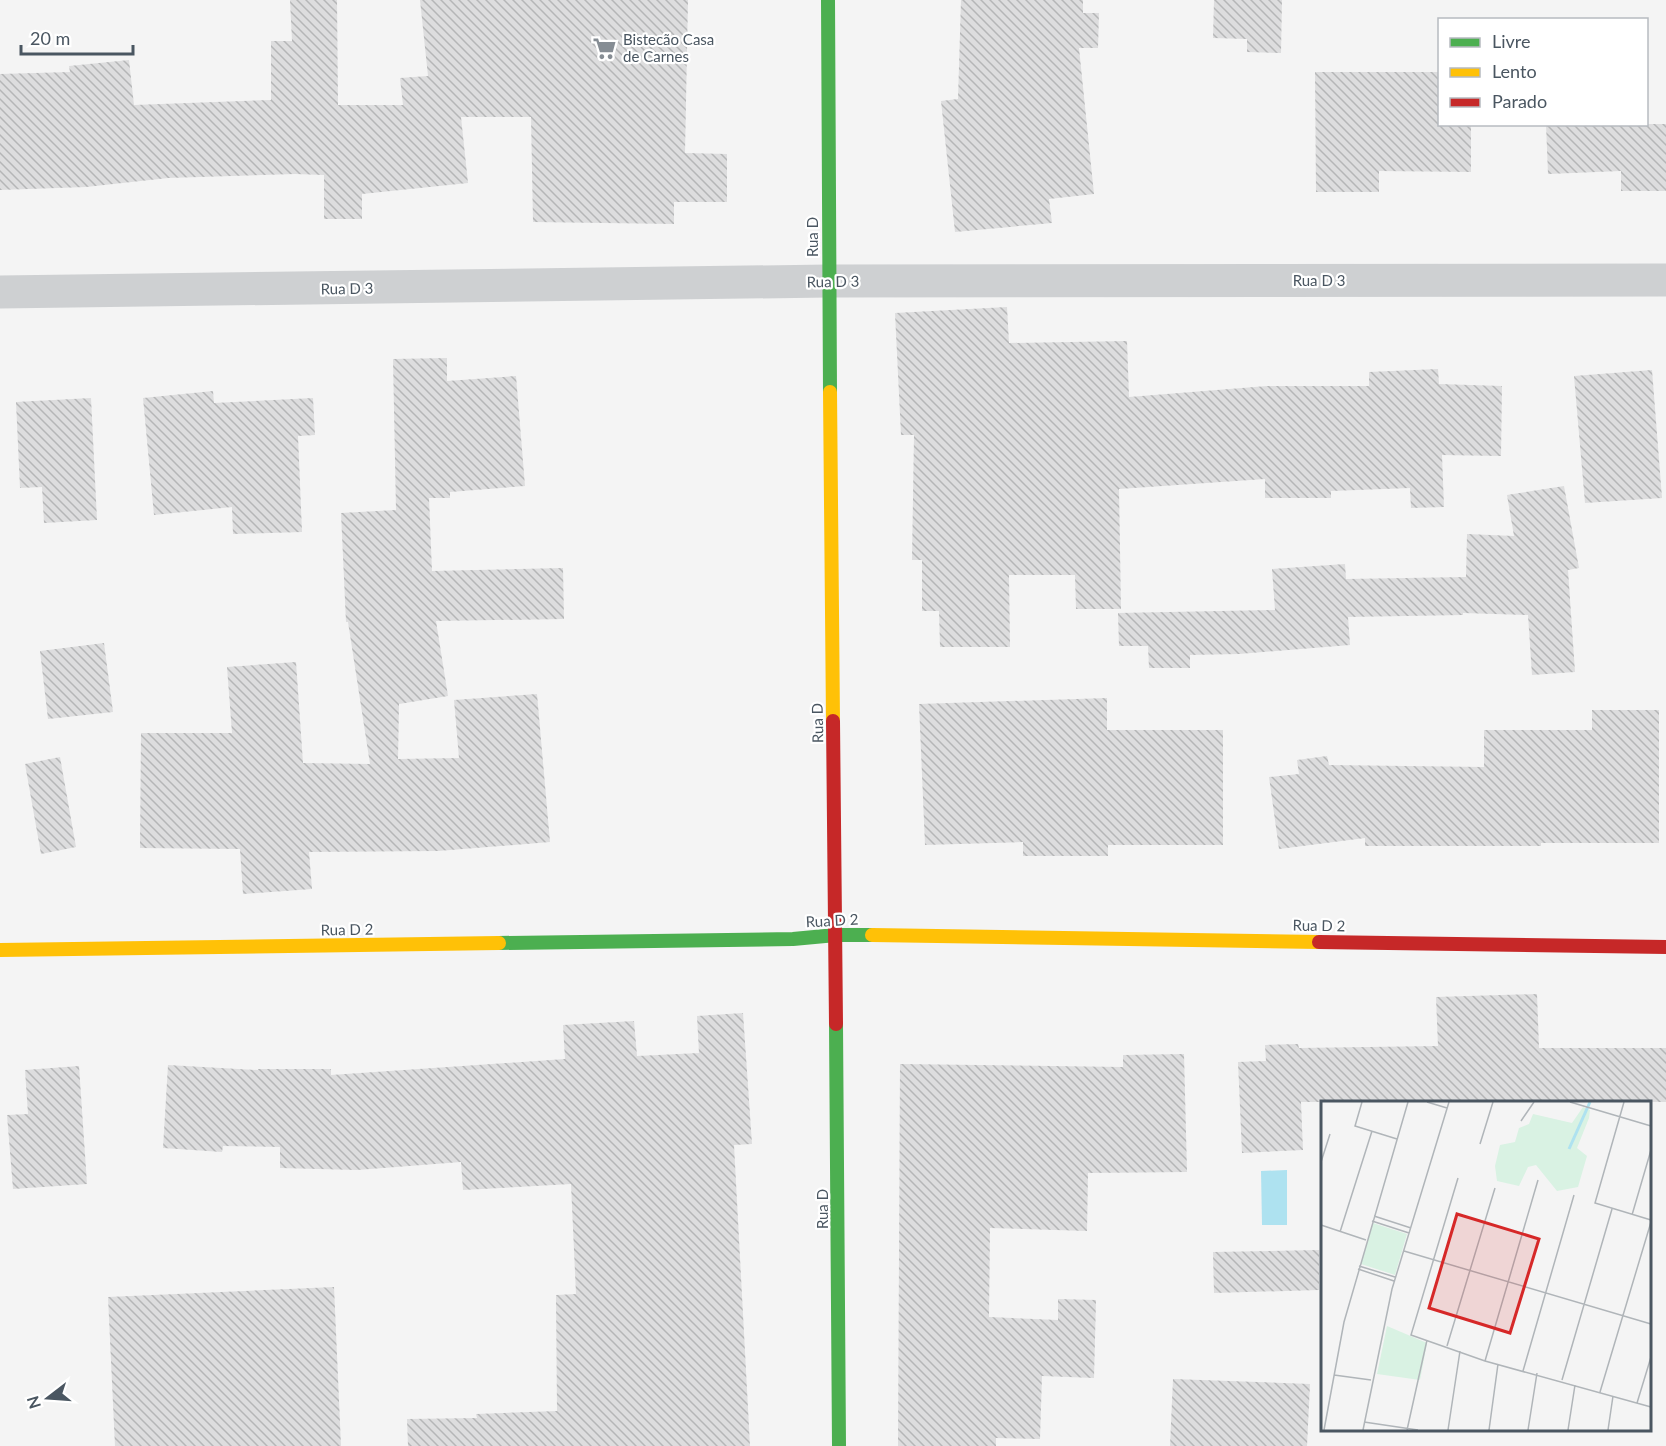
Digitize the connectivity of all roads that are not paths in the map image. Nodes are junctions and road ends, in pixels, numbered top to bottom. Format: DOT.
graph roads {
  1 [pos="828,0"];
  2 [pos="1666,280"];
  3 [pos="828,281"];
  4 [pos="0,292"];
  5 [pos="836,935"];
  6 [pos="1666,947"];
  7 [pos="0,950"];
  8 [pos="840,1446"];
  1 -- 3 [label="street, Rua D"];
  2 -- 3 [label="street, Rua D 3"];
  3 -- 4 [label="street, Rua D 3"];
  3 -- 5 [label="street, Rua D"];
  5 -- 6 [label="street, Rua D 2"];
  5 -- 7 [label="street, Rua D 2"];
  5 -- 8 [label="street, Rua D"];
}
